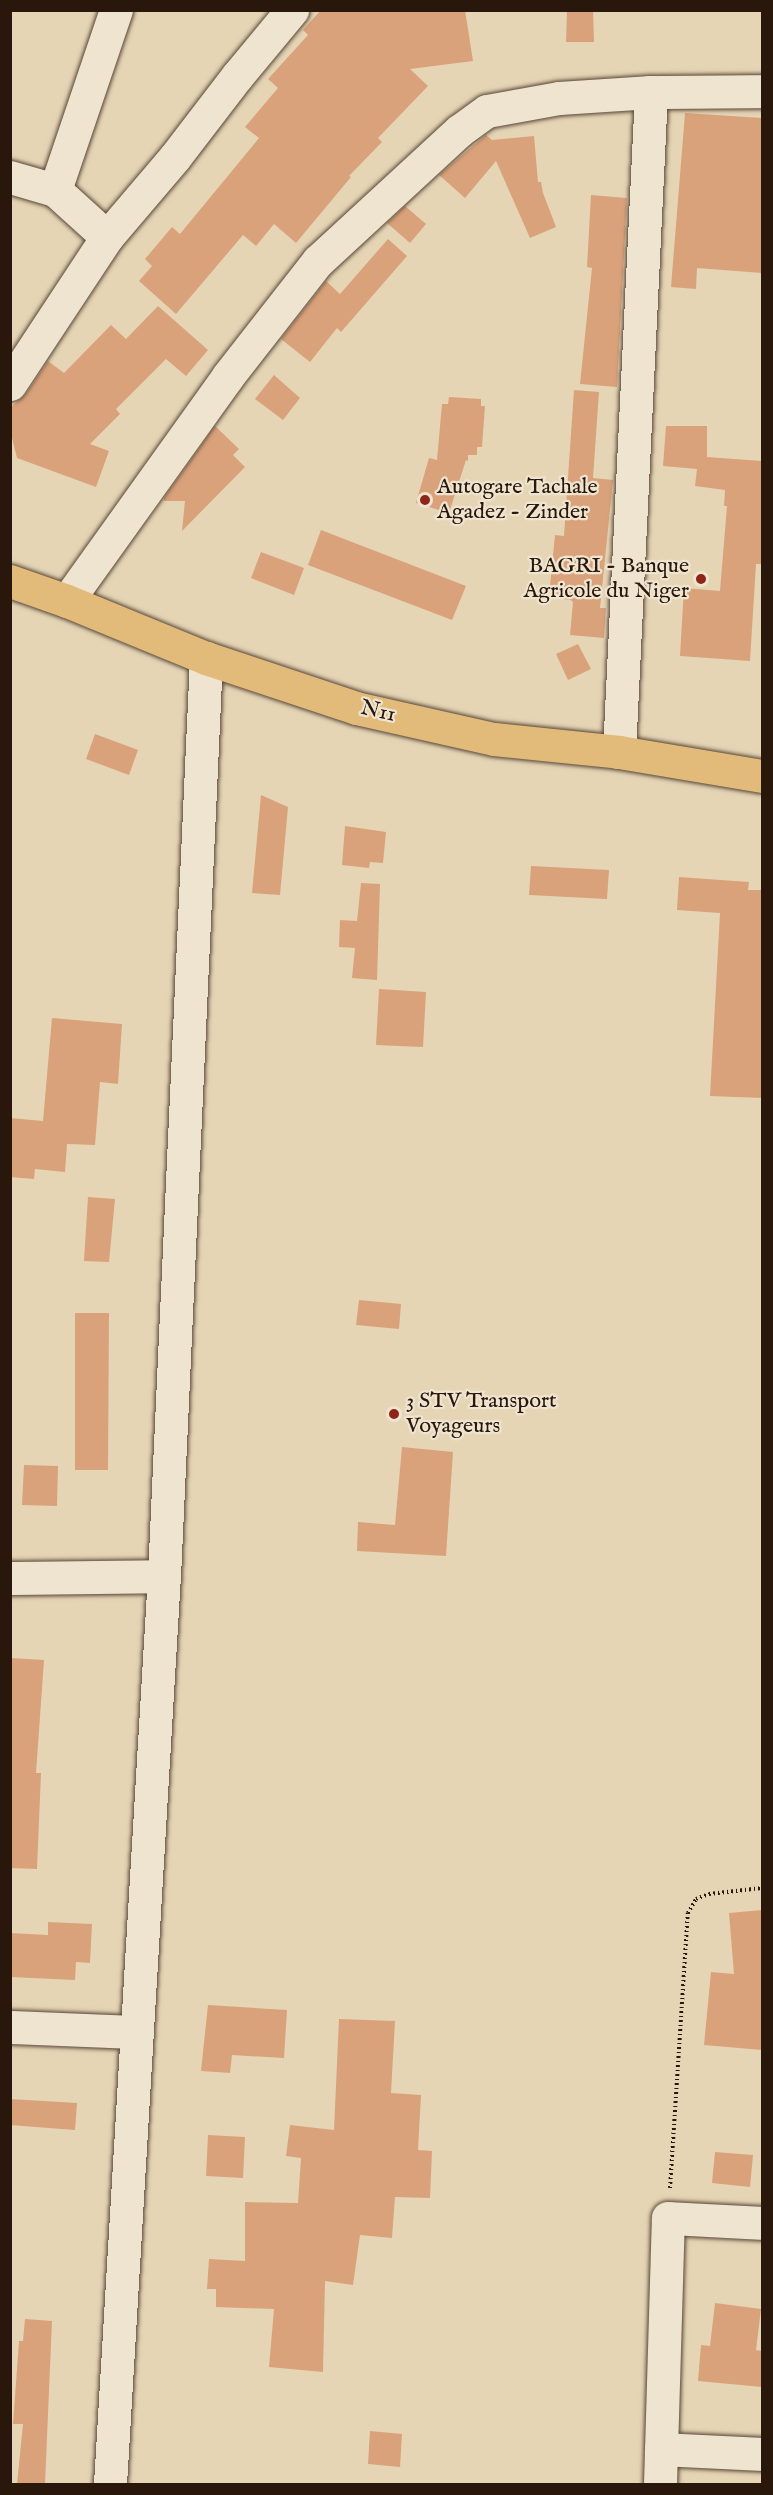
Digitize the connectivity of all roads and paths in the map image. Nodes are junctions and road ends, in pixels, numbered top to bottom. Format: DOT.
graph roads {
  1 [pos="116,10"];
  2 [pos="292,10"];
  3 [pos="762,91"];
  4 [pos="651,92"];
  5 [pos="10,177"];
  6 [pos="55,190"];
  7 [pos="107,237"];
  8 [pos="10,384"];
  9 [pos="10,581"];
  10 [pos="67,601"];
  11 [pos="206,658"];
  12 [pos="619,752"];
  13 [pos="762,776"];
  14 [pos="164,1576"];
  15 [pos="10,1578"];
  16 [pos="762,1888"];
  17 [pos="10,2027"];
  18 [pos="136,2032"];
  19 [pos="668,2218"];
  20 [pos="762,2223"];
  21 [pos="661,2449"];
  22 [pos="762,2454"];
  23 [pos="110,2484"];
  24 [pos="660,2484"];
  1 -- 6 [label="street"];
  2 -- 7 [label="street"];
  3 -- 4 [label="street"];
  4 -- 10 [label="street"];
  4 -- 12 [label="street"];
  5 -- 6 [label="street"];
  6 -- 7 [label="street"];
  7 -- 8 [label="street"];
  9 -- 10 [label="main road, N11"];
  10 -- 11 [label="main road, N11"];
  11 -- 12 [label="main road, N11"];
  11 -- 14 [label="street"];
  12 -- 13 [label="main road, N11"];
  14 -- 15 [label="street"];
  14 -- 18 [label="street"];
  16 -- 19 [label="path"];
  17 -- 18 [label="street"];
  18 -- 23 [label="street"];
  19 -- 20 [label="street"];
  19 -- 21 [label="street"];
  21 -- 22 [label="street"];
  21 -- 24 [label="street"];
}
